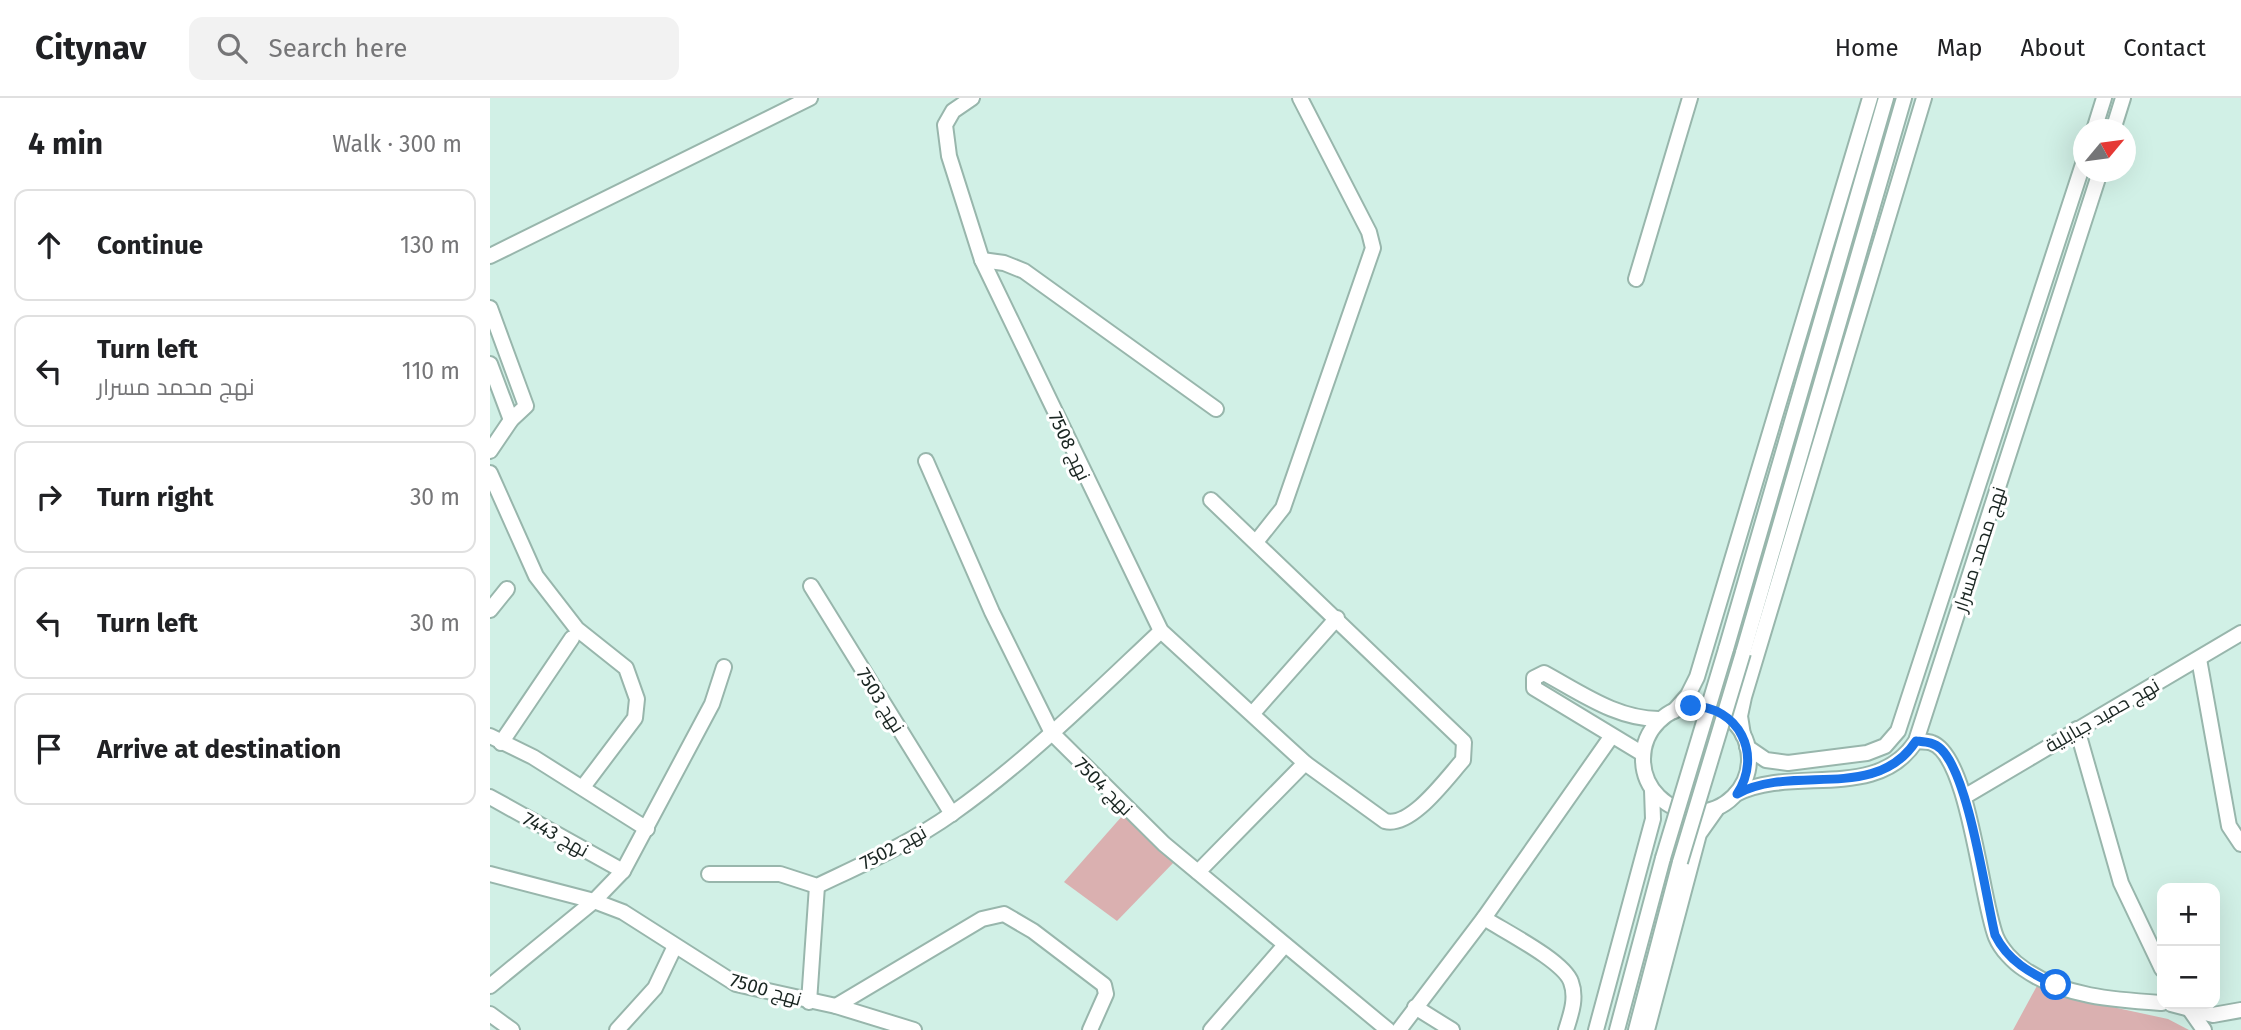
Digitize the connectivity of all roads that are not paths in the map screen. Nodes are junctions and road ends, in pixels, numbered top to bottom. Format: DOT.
graph roads {
  1 [pos="810,98"];
  2 [pos="972,98"];
  3 [pos="1300,98"];
  4 [pos="1690,98"];
  5 [pos="1870,98"];
  6 [pos="1885,98"];
  7 [pos="1904,98"];
  8 [pos="1924,98"];
  9 [pos="2104,98"];
  10 [pos="2123,98"];
  11 [pos="2097,119"];
  12 [pos="2116,119"];
  13 [pos="2077,182"];
  14 [pos="2097,182"];
  15 [pos="490,257"];
  16 [pos="982,260"];
  17 [pos="1636,279"];
  18 [pos="490,308"];
  19 [pos="490,364"];
  20 [pos="1216,410"];
  21 [pos="511,420"];
  22 [pos="490,451"];
  23 [pos="926,461"];
  24 [pos="490,473"];
  25 [pos="1211,500"];
  26 [pos="1256,542"];
  27 [pos="811,586"];
  28 [pos="507,589"];
  29 [pos="490,610"];
  30 [pos="1337,618"];
  31 [pos="1161,631"];
  32 [pos="2241,633"];
  33 [pos="572,638"];
  34 [pos="2199,659"];
  35 [pos="724,667"];
  36 [pos="1674,711"];
  37 [pos="1253,713"];
  38 [pos="1661,719"];
  39 [pos="2077,729"];
  40 [pos="1052,733"];
  41 [pos="1611,737"];
  42 [pos="495,739"];
  43 [pos="1745,741"];
  44 [pos="1916,741"];
  45 [pos="1643,754"];
  46 [pos="1305,763"];
  47 [pos="583,787"];
  48 [pos="1652,790"];
  49 [pos="1737,794"];
  50 [pos="490,797"];
  51 [pos="1964,797"];
  52 [pos="1719,808"];
  53 [pos="952,814"];
  54 [pos="647,829"];
  55 [pos="2241,844"];
  56 [pos="623,871"];
  57 [pos="1198,872"];
  58 [pos="490,874"];
  59 [pos="709,874"];
  60 [pos="817,887"];
  61 [pos="594,901"];
  62 [pos="1484,918"];
  63 [pos="1285,945"];
  64 [pos="675,946"];
  65 [pos="2157,959"];
  66 [pos="490,986"];
  67 [pos="809,1002"];
  68 [pos="2157,1002"];
  69 [pos="836,1006"];
  70 [pos="1415,1007"];
  71 [pos="2185,1009"];
  72 [pos="2192,1009"];
  73 [pos="2241,1010"];
  74 [pos="490,1014"];
  75 [pos="512,1030"];
  76 [pos="617,1030"];
  77 [pos="914,1030"];
  78 [pos="1090,1030"];
  79 [pos="1211,1030"];
  80 [pos="1388,1030"];
  81 [pos="1399,1030"];
  82 [pos="1452,1030"];
  83 [pos="1566,1030"];
  84 [pos="1596,1030"];
  85 [pos="1617,1030"];
  86 [pos="1636,1030"];
  87 [pos="1647,1030"];
  88 [pos="2204,1030"];
  1 -- 15 [label="street"];
  2 -- 16 [label="street, نهج 7508"];
  3 -- 26 [label="street"];
  4 -- 17 [label="street"];
  5 -- 36 [label="street"];
  6 -- 85 [label="street, bridge"];
  7 -- 86 [label="street, bridge"];
  8 -- 43 [label="street"];
  9 -- 11 [label="street"];
  10 -- 12 [label="street"];
  13 -- 43 [label="street, نهج محمد مسرار"];
  14 -- 44 [label="street, نهج محمد مسرار"];
  16 -- 20 [label="street"];
  16 -- 31 [label="street, نهج 7508"];
  18 -- 21 [label="street"];
  19 -- 21 [label="street"];
  21 -- 22 [label="street"];
  23 -- 40 [label="street, نهج 7504"];
  24 -- 47 [label="street"];
  25 -- 26 [label="street"];
  26 -- 30 [label="street"];
  27 -- 53 [label="street, نهج 7503"];
  28 -- 29 [label="street"];
  30 -- 37 [label="street"];
  30 -- 46 [label="street"];
  31 -- 37 [label="street"];
  31 -- 40 [label="street, نهج 7502"];
  32 -- 34 [label="street, نهج حميد جبايلية"];
  33 -- 42 [label="street"];
  34 -- 39 [label="street, نهج حميد جبايلية"];
  34 -- 55 [label="street"];
  35 -- 54 [label="street"];
  36 -- 38 [label="street"];
  36 -- 43 [label="street"];
  37 -- 46 [label="street"];
  38 -- 41 [label="street"];
  38 -- 45 [label="street"];
  39 -- 51 [label="street, نهج حميد جبايلية"];
  39 -- 65 [label="street"];
  40 -- 53 [label="street, نهج 7502"];
  40 -- 57 [label="street, نهج 7504"];
  41 -- 45 [label="street"];
  41 -- 62 [label="street"];
  42 -- 47 [label="street"];
  43 -- 49 [label="street"];
  44 -- 49 [label="street, نهج محمد مسرار"];
  44 -- 51 [label="street"];
  45 -- 48 [label="street"];
  46 -- 57 [label="street"];
  47 -- 54 [label="street"];
  48 -- 52 [label="street"];
  48 -- 84 [label="street"];
  49 -- 52 [label="street"];
  50 -- 56 [label="street, نهج 7443"];
  51 -- 68 [label="street"];
  52 -- 87 [label="street"];
  53 -- 60 [label="street, نهج 7502"];
  54 -- 56 [label="street"];
  56 -- 61 [label="street"];
  57 -- 63 [label="street, نهج 7504"];
  58 -- 61 [label="street, نهج 7500"];
  59 -- 60 [label="street"];
  60 -- 67 [label="street"];
  61 -- 64 [label="street, نهج 7500"];
  61 -- 66 [label="street"];
  62 -- 70 [label="street"];
  62 -- 83 [label="street"];
  63 -- 79 [label="street"];
  63 -- 80 [label="street, نهج 7504"];
  64 -- 67 [label="street, نهج 7500"];
  64 -- 76 [label="street"];
  67 -- 69 [label="street, نهج 7500"];
  69 -- 77 [label="street, نهج 7500"];
  69 -- 78 [label="street"];
  70 -- 81 [label="street"];
  70 -- 82 [label="street"];
  71 -- 88 [label="street"];
  72 -- 73 [label="street"];
  74 -- 75 [label="street"];
}
